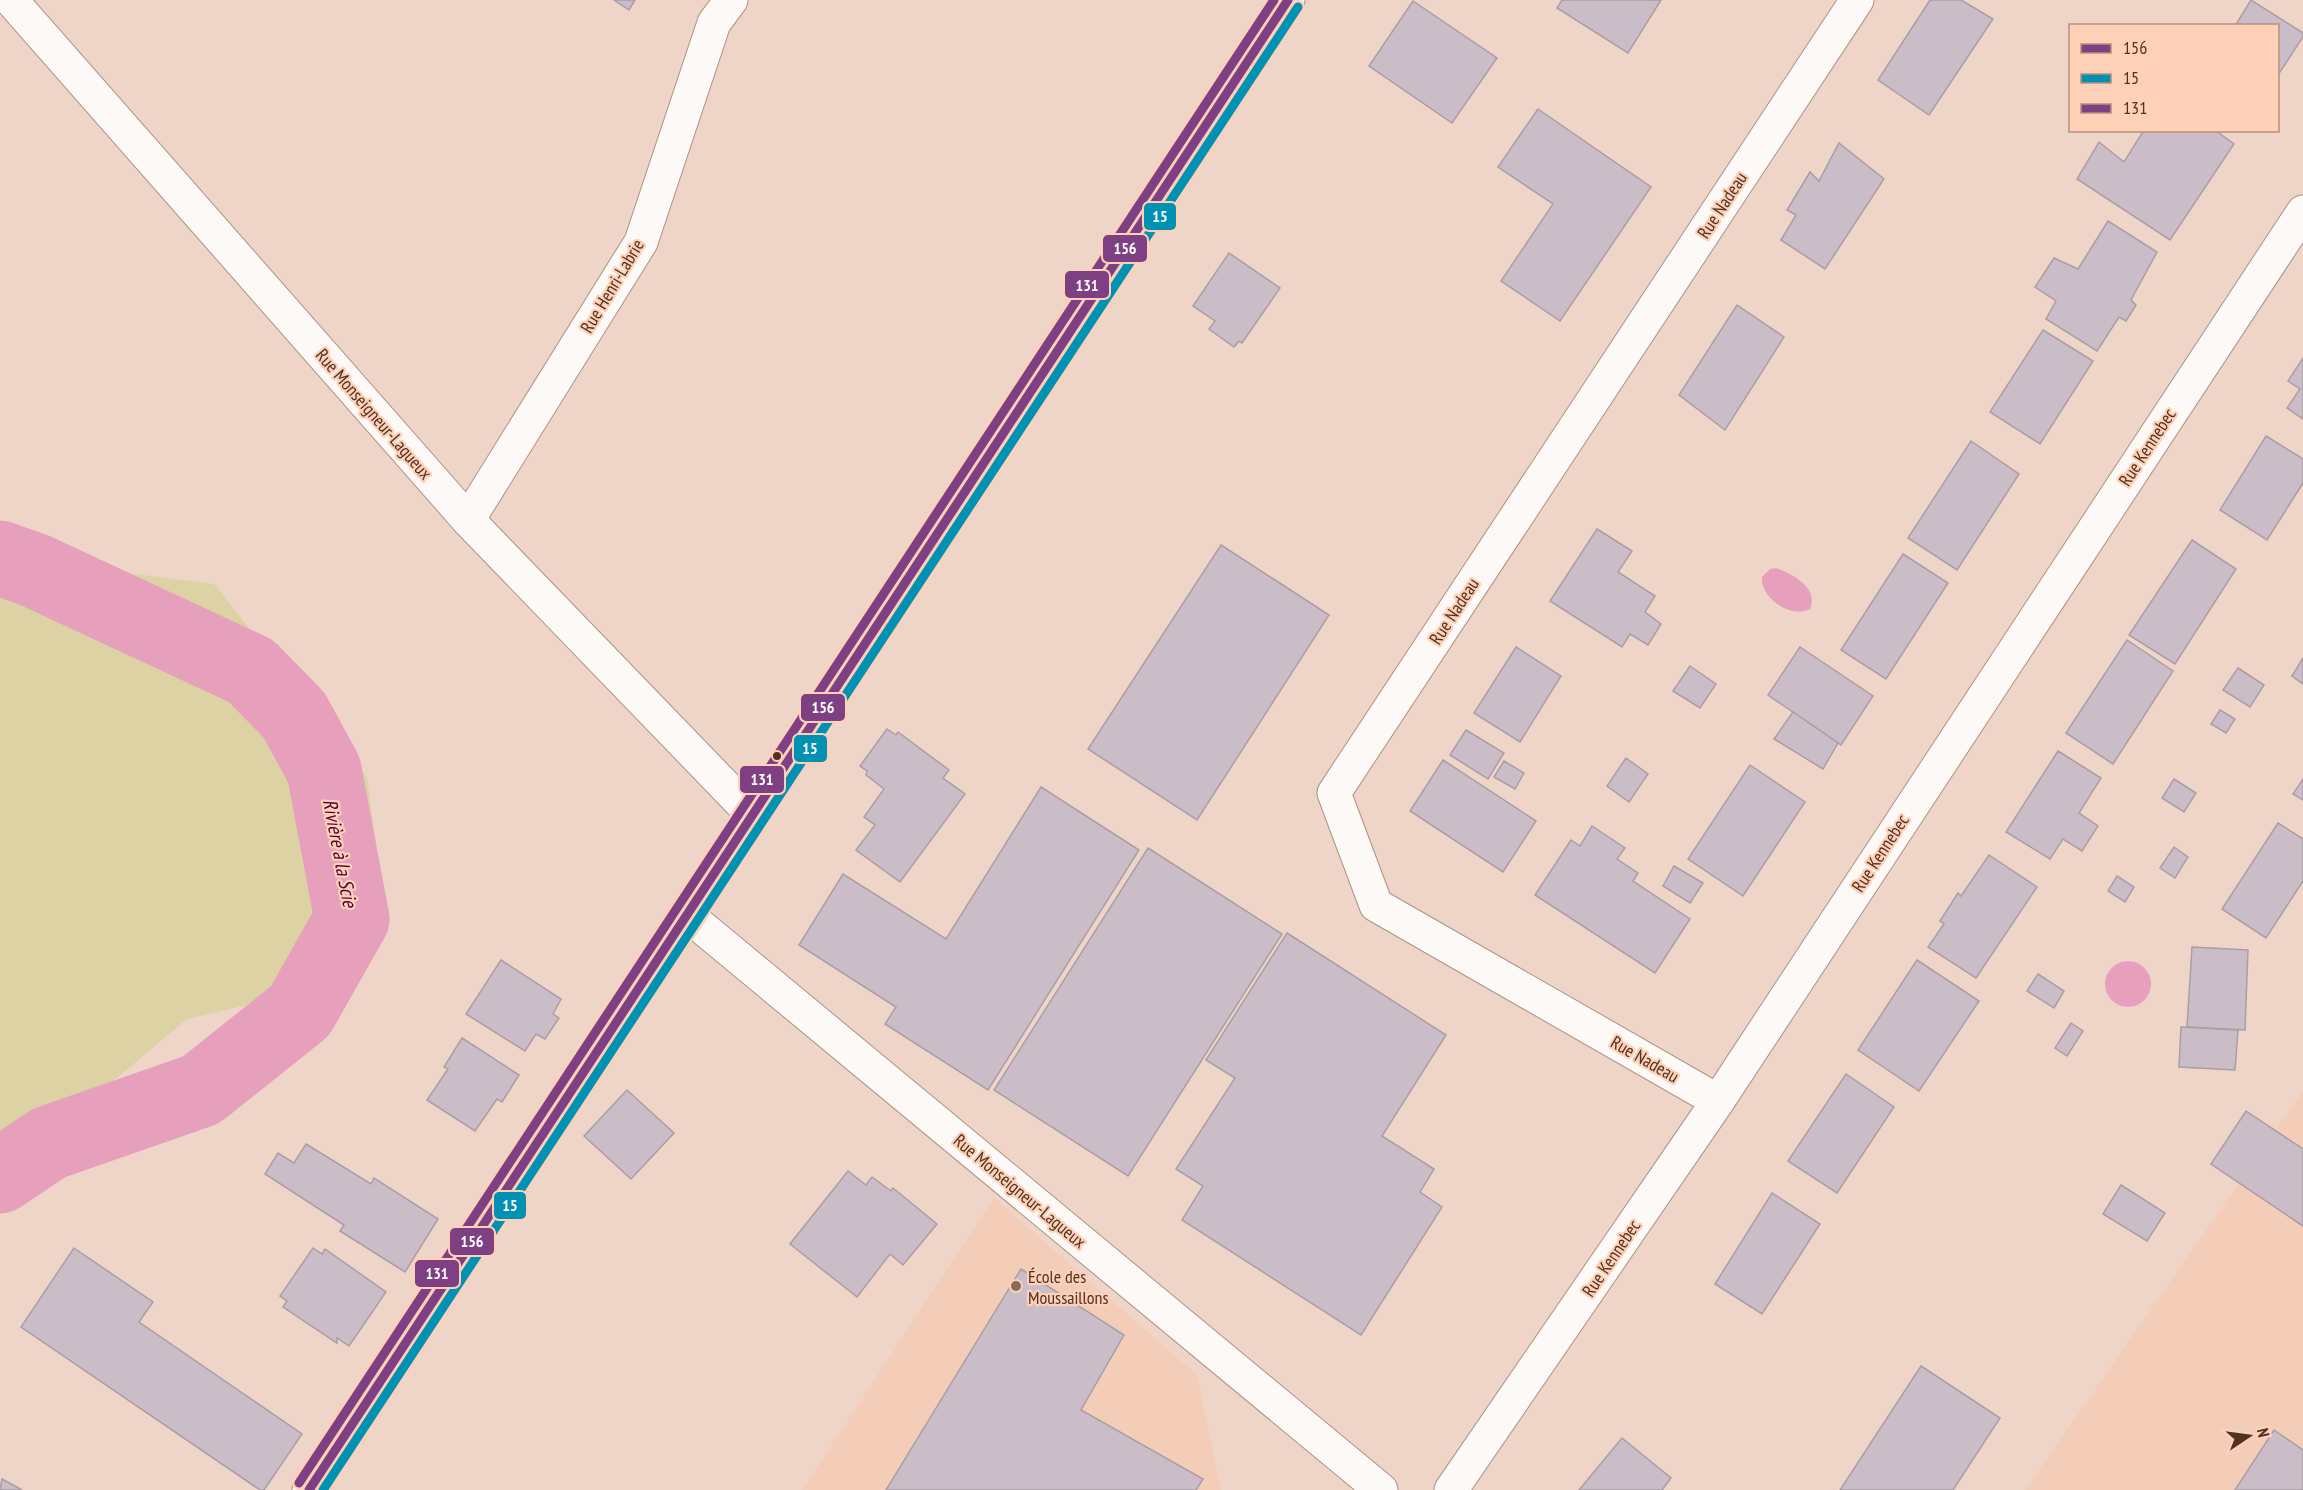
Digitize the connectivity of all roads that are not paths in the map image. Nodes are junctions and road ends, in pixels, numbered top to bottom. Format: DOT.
graph roads {
  1 [pos="11,0"];
  2 [pos="731,0"];
  3 [pos="1288,0"];
  4 [pos="1857,0"];
  5 [pos="2303,212"];
  6 [pos="468,520"];
  7 [pos="752,814"];
  8 [pos="686,914"];
  9 [pos="1718,1101"];
  10 [pos="309,1490"];
  11 [pos="1381,1490"];
  12 [pos="1451,1490"];
  1 -- 6 [label="street, Rue Monseigneur-Lagueux"];
  2 -- 6 [label="street, Rue Henri-Labrie"];
  3 -- 7 [label="street"];
  4 -- 9 [label="street, Rue Nadeau"];
  5 -- 9 [label="street, Rue Kennebec"];
  6 -- 7 [label="street, Rue Monseigneur-Lagueux"];
  7 -- 8 [label="street"];
  8 -- 10 [label="street"];
  8 -- 11 [label="street, Rue Monseigneur-Lagueux"];
  9 -- 12 [label="street, Rue Kennebec"];
}
